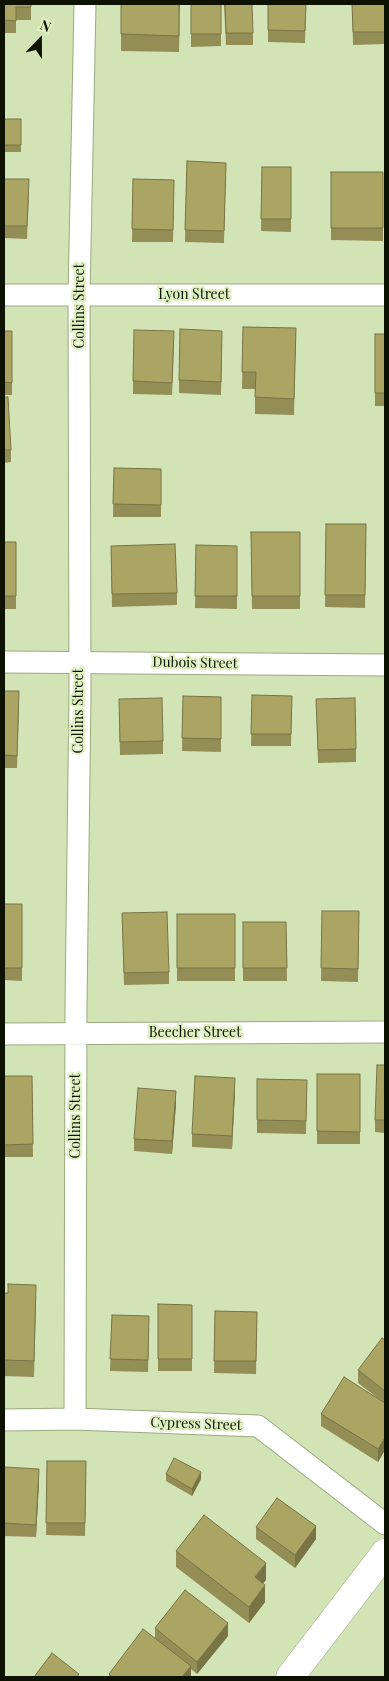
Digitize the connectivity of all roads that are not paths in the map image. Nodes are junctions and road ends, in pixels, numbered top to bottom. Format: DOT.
graph roads {
  1 [pos="85,4"];
  2 [pos="4,295"];
  3 [pos="79,295"];
  4 [pos="385,295"];
  5 [pos="4,662"];
  6 [pos="80,662"];
  7 [pos="385,665"];
  8 [pos="385,1032"];
  9 [pos="4,1034"];
  10 [pos="76,1034"];
  11 [pos="76,1419"];
  12 [pos="4,1420"];
  13 [pos="385,1524"];
  14 [pos="385,1553"];
  15 [pos="290,1677"];
  1 -- 3 [label="street, Collins Street"];
  2 -- 3 [label="street, Lyon Street"];
  3 -- 4 [label="street, Lyon Street"];
  3 -- 6 [label="street, Collins Street"];
  5 -- 6 [label="street, Dubois Street"];
  6 -- 7 [label="street, Dubois Street"];
  6 -- 10 [label="street, Collins Street"];
  8 -- 10 [label="street, Beecher Street"];
  9 -- 10 [label="street, Beecher Street"];
  10 -- 11 [label="street, Collins Street"];
  11 -- 12 [label="street, Cypress Street"];
  11 -- 13 [label="street, Cypress Street"];
  14 -- 15 [label="main road"];
}
